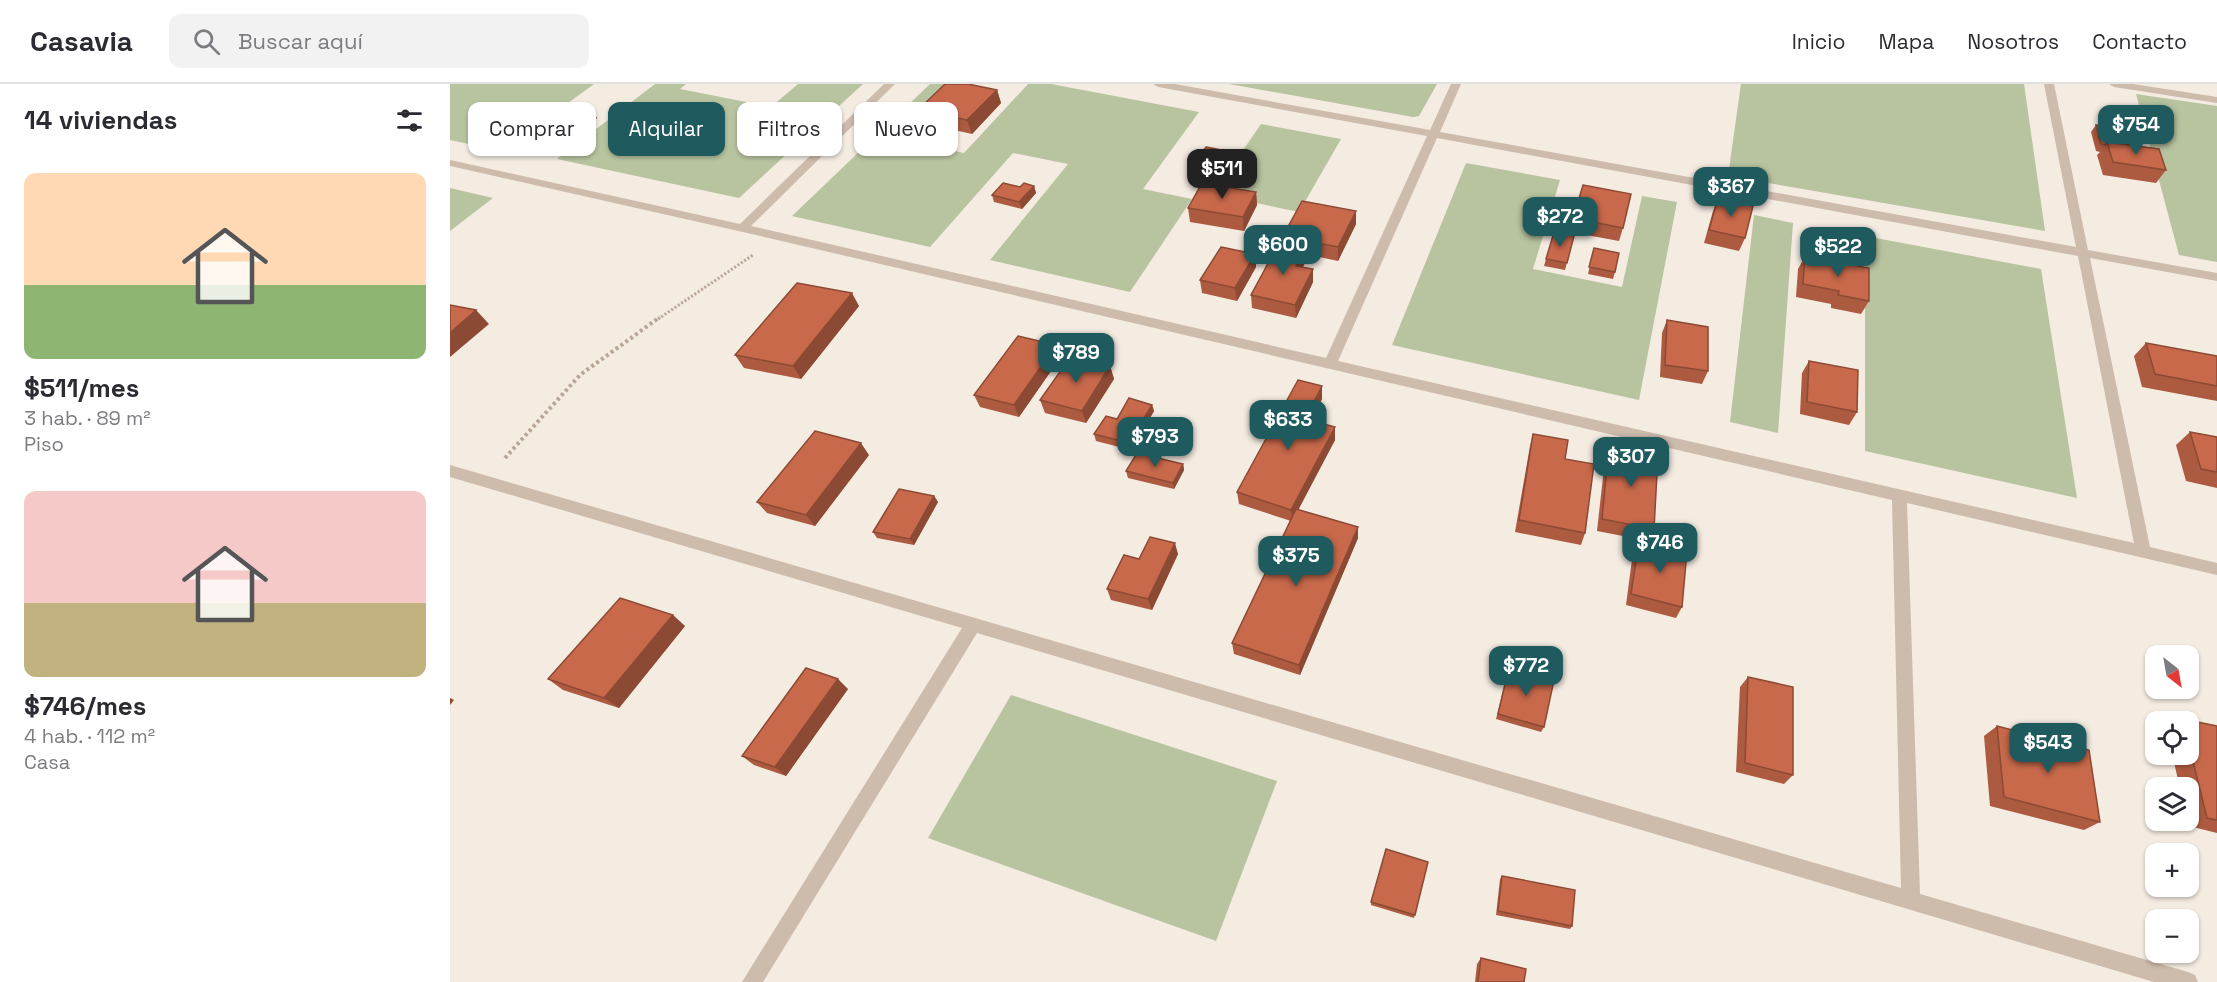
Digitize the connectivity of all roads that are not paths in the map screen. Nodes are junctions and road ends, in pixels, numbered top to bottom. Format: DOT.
graph roads {
  1 [pos="890,84"];
  2 [pos="1158,84"];
  3 [pos="1456,84"];
  4 [pos="2049,84"];
  5 [pos="2114,84"];
  6 [pos="2217,100"];
  7 [pos="1433,134"];
  8 [pos="450,163"];
  9 [pos="742,228"];
  10 [pos="2083,253"];
  11 [pos="2217,277"];
  12 [pos="1330,364"];
  13 [pos="450,471"];
  14 [pos="1899,495"];
  15 [pos="2143,551"];
  16 [pos="2217,569"];
  17 [pos="973,625"];
  18 [pos="1911,900"];
  19 [pos="753,982"];
  20 [pos="2188,982"];
  1 -- 9 [label="street"];
  2 -- 7 [label="street"];
  3 -- 7 [label="street"];
  4 -- 10 [label="street"];
  5 -- 6 [label="street"];
  7 -- 10 [label="street"];
  7 -- 12 [label="street"];
  8 -- 9 [label="street"];
  9 -- 12 [label="street"];
  10 -- 11 [label="street"];
  10 -- 15 [label="street"];
  12 -- 14 [label="street"];
  13 -- 17 [label="street"];
  14 -- 15 [label="street"];
  14 -- 18 [label="street"];
  15 -- 16 [label="street"];
  17 -- 18 [label="street"];
  17 -- 19 [label="street"];
  18 -- 20 [label="street"];
}
